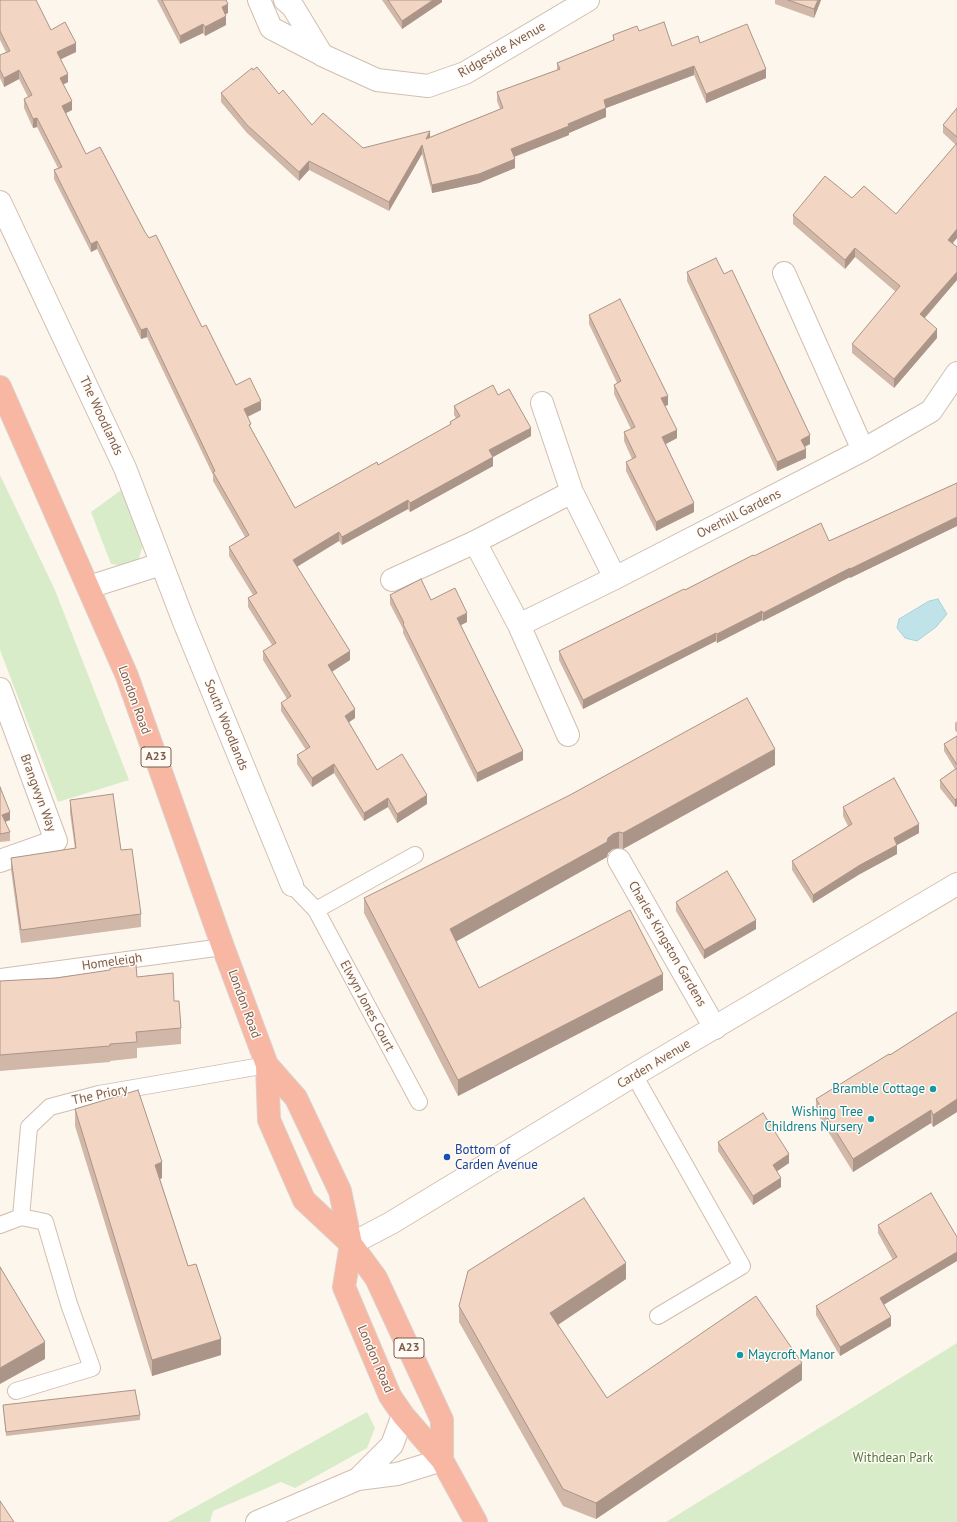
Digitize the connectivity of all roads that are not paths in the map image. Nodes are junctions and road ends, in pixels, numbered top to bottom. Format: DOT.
graph roads {
  1 [pos="259,0"];
  2 [pos="285,0"];
  3 [pos="588,0"];
  4 [pos="322,54"];
  5 [pos="0,202"];
  6 [pos="784,273"];
  7 [pos="957,373"];
  8 [pos="1,393"];
  9 [pos="542,403"];
  10 [pos="863,450"];
  11 [pos="572,492"];
  12 [pos="475,542"];
  13 [pos="161,564"];
  14 [pos="615,578"];
  15 [pos="392,580"];
  16 [pos="89,587"];
  17 [pos="519,625"];
  18 [pos="0,689"];
  19 [pos="568,735"];
  20 [pos="415,855"];
  21 [pos="619,860"];
  22 [pos="0,861"];
  23 [pos="957,884"];
  24 [pos="292,885"];
  25 [pos="316,910"];
  26 [pos="223,947"];
  27 [pos="0,977"];
  28 [pos="715,1028"];
  29 [pos="267,1065"];
  30 [pos="634,1075"];
  31 [pos="419,1102"];
  32 [pos="21,1217"];
  33 [pos="0,1225"];
  34 [pos="351,1244"];
  35 [pos="658,1316"];
  36 [pos="16,1391"];
  37 [pos="403,1415"];
  38 [pos="442,1460"];
  39 [pos="358,1479"];
  40 [pos="257,1522"];
  41 [pos="476,1522"];
  1 -- 4 [label="street, Ridgeside Avenue"];
  2 -- 4 [label="street"];
  3 -- 4 [label="street, Ridgeside Avenue"];
  5 -- 13 [label="street, The Woodlands"];
  6 -- 10 [label="street"];
  7 -- 10 [label="street, Overhill Gardens"];
  8 -- 16 [label="highway, London Road / A23"];
  9 -- 11 [label="street"];
  10 -- 14 [label="street, Overhill Gardens"];
  11 -- 12 [label="street"];
  11 -- 14 [label="street"];
  12 -- 15 [label="street"];
  12 -- 17 [label="street"];
  13 -- 16 [label="street"];
  13 -- 24 [label="street, South Woodlands"];
  14 -- 17 [label="street, Overhill Gardens"];
  16 -- 26 [label="highway, London Road / A23"];
  17 -- 19 [label="street"];
  18 -- 22 [label="street, Brangwyn Way"];
  20 -- 25 [label="lane"];
  21 -- 28 [label="street, Charles Kingston Gardens"];
  23 -- 28 [label="street, Carden Avenue"];
  24 -- 25 [label="lane, Elwyn Jones Court"];
  25 -- 31 [label="lane, Elwyn Jones Court"];
  26 -- 27 [label="lane, Homeleigh"];
  26 -- 29 [label="highway, London Road / A23"];
  28 -- 30 [label="street, Carden Avenue"];
  29 -- 32 [label="lane, The Priory"];
  29 -- 34 [label="highway, London Road / A23"];
  29 -- 34 [label="highway, London Road / A23"];
  30 -- 34 [label="street, Carden Avenue"];
  30 -- 35 [label="lane"];
  32 -- 33 [label="lane"];
  32 -- 36 [label="lane"];
  34 -- 37 [label="highway, London Road / A23"];
  34 -- 38 [label="highway, London Road / A23"];
  37 -- 38 [label="highway, London Road / A23"];
  37 -- 39 [label="street"];
  38 -- 39 [label="street"];
  38 -- 41 [label="highway, London Road / A23"];
  39 -- 40 [label="street"];
}
